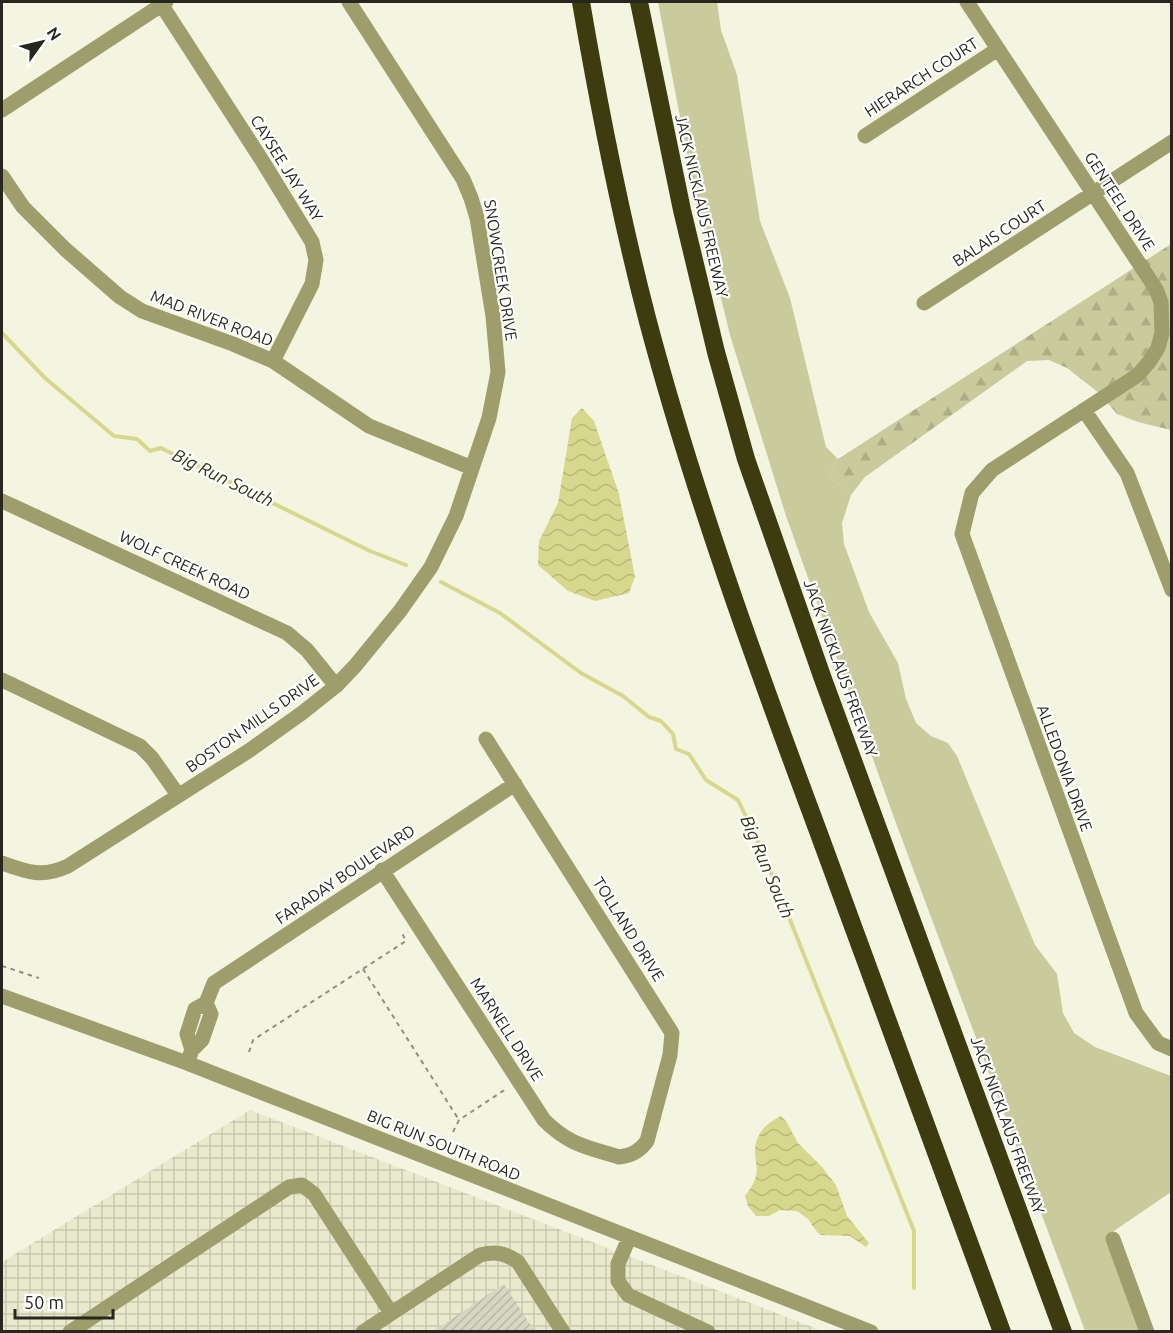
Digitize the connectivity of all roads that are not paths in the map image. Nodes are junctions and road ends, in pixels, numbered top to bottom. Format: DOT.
graph roads {
  1 [pos="349,2"];
  2 [pos="581,2"];
  3 [pos="639,2"];
  4 [pos="967,2"];
  5 [pos="164,3"];
  6 [pos="998,49"];
  7 [pos="2,110"];
  8 [pos="865,136"];
  9 [pos="1172,142"];
  10 [pos="2,176"];
  11 [pos="1093,193"];
  12 [pos="924,303"];
  13 [pos="273,361"];
  14 [pos="1084,410"];
  15 [pos="472,468"];
  16 [pos="2,501"];
  17 [pos="962,534"];
  18 [pos="431,567"];
  19 [pos="1172,590"];
  20 [pos="2,680"];
  21 [pos="336,686"];
  22 [pos="486,739"];
  23 [pos="515,784"];
  24 [pos="178,795"];
  25 [pos="2,863"];
  26 [pos="382,870"];
  27 [pos="2,996"];
  28 [pos="1172,1049"];
  29 [pos="189,1057"];
  30 [pos="637,1151"];
  31 [pos="629,1238"];
  32 [pos="1113,1239"];
  33 [pos="391,1313"];
  34 [pos="70,1332"];
  35 [pos="363,1332"];
  36 [pos="563,1332"];
  37 [pos="708,1332"];
  38 [pos="871,1332"];
  39 [pos="1002,1332"];
  40 [pos="1063,1332"];
  41 [pos="1147,1332"];
  1 -- 15 [label="street, SNOWCREEK DRIVE"];
  2 -- 39 [label="highway"];
  3 -- 40 [label="highway, JACK NICKLAUS FREEWAY"];
  4 -- 6 [label="street, GENTEEL DRIVE"];
  5 -- 7 [label="street"];
  5 -- 13 [label="street, CAYSEE JAY WAY"];
  6 -- 8 [label="street, HIERARCH COURT"];
  6 -- 11 [label="street, GENTEEL DRIVE"];
  9 -- 11 [label="street, BALAIS COURT"];
  10 -- 13 [label="street, MAD RIVER ROAD"];
  11 -- 12 [label="street, BALAIS COURT"];
  11 -- 14 [label="street, GENTEEL DRIVE"];
  13 -- 15 [label="street, MAD RIVER ROAD"];
  14 -- 17 [label="street, GENTEEL DRIVE"];
  14 -- 19 [label="street"];
  15 -- 18 [label="street, SNOWCREEK DRIVE"];
  16 -- 21 [label="street, WOLF CREEK ROAD"];
  17 -- 28 [label="street, ALLEDONIA DRIVE"];
  18 -- 21 [label="street, BOSTON MILLS DRIVE"];
  20 -- 24 [label="street"];
  21 -- 24 [label="street, BOSTON MILLS DRIVE"];
  22 -- 23 [label="street, TOLLAND DRIVE"];
  23 -- 26 [label="street, FARADAY BOULEVARD"];
  23 -- 30 [label="street, TOLLAND DRIVE"];
  24 -- 25 [label="street, BOSTON MILLS DRIVE"];
  26 -- 29 [label="street, FARADAY BOULEVARD"];
  26 -- 30 [label="street, MARNELL DRIVE"];
  27 -- 29 [label="street, BIG RUN SOUTH ROAD"];
  29 -- 31 [label="street, BIG RUN SOUTH ROAD"];
  31 -- 37 [label="street"];
  31 -- 38 [label="street, BIG RUN SOUTH ROAD"];
  32 -- 41 [label="street"];
  33 -- 34 [label="street"];
  33 -- 35 [label="street"];
  33 -- 36 [label="street"];
}
